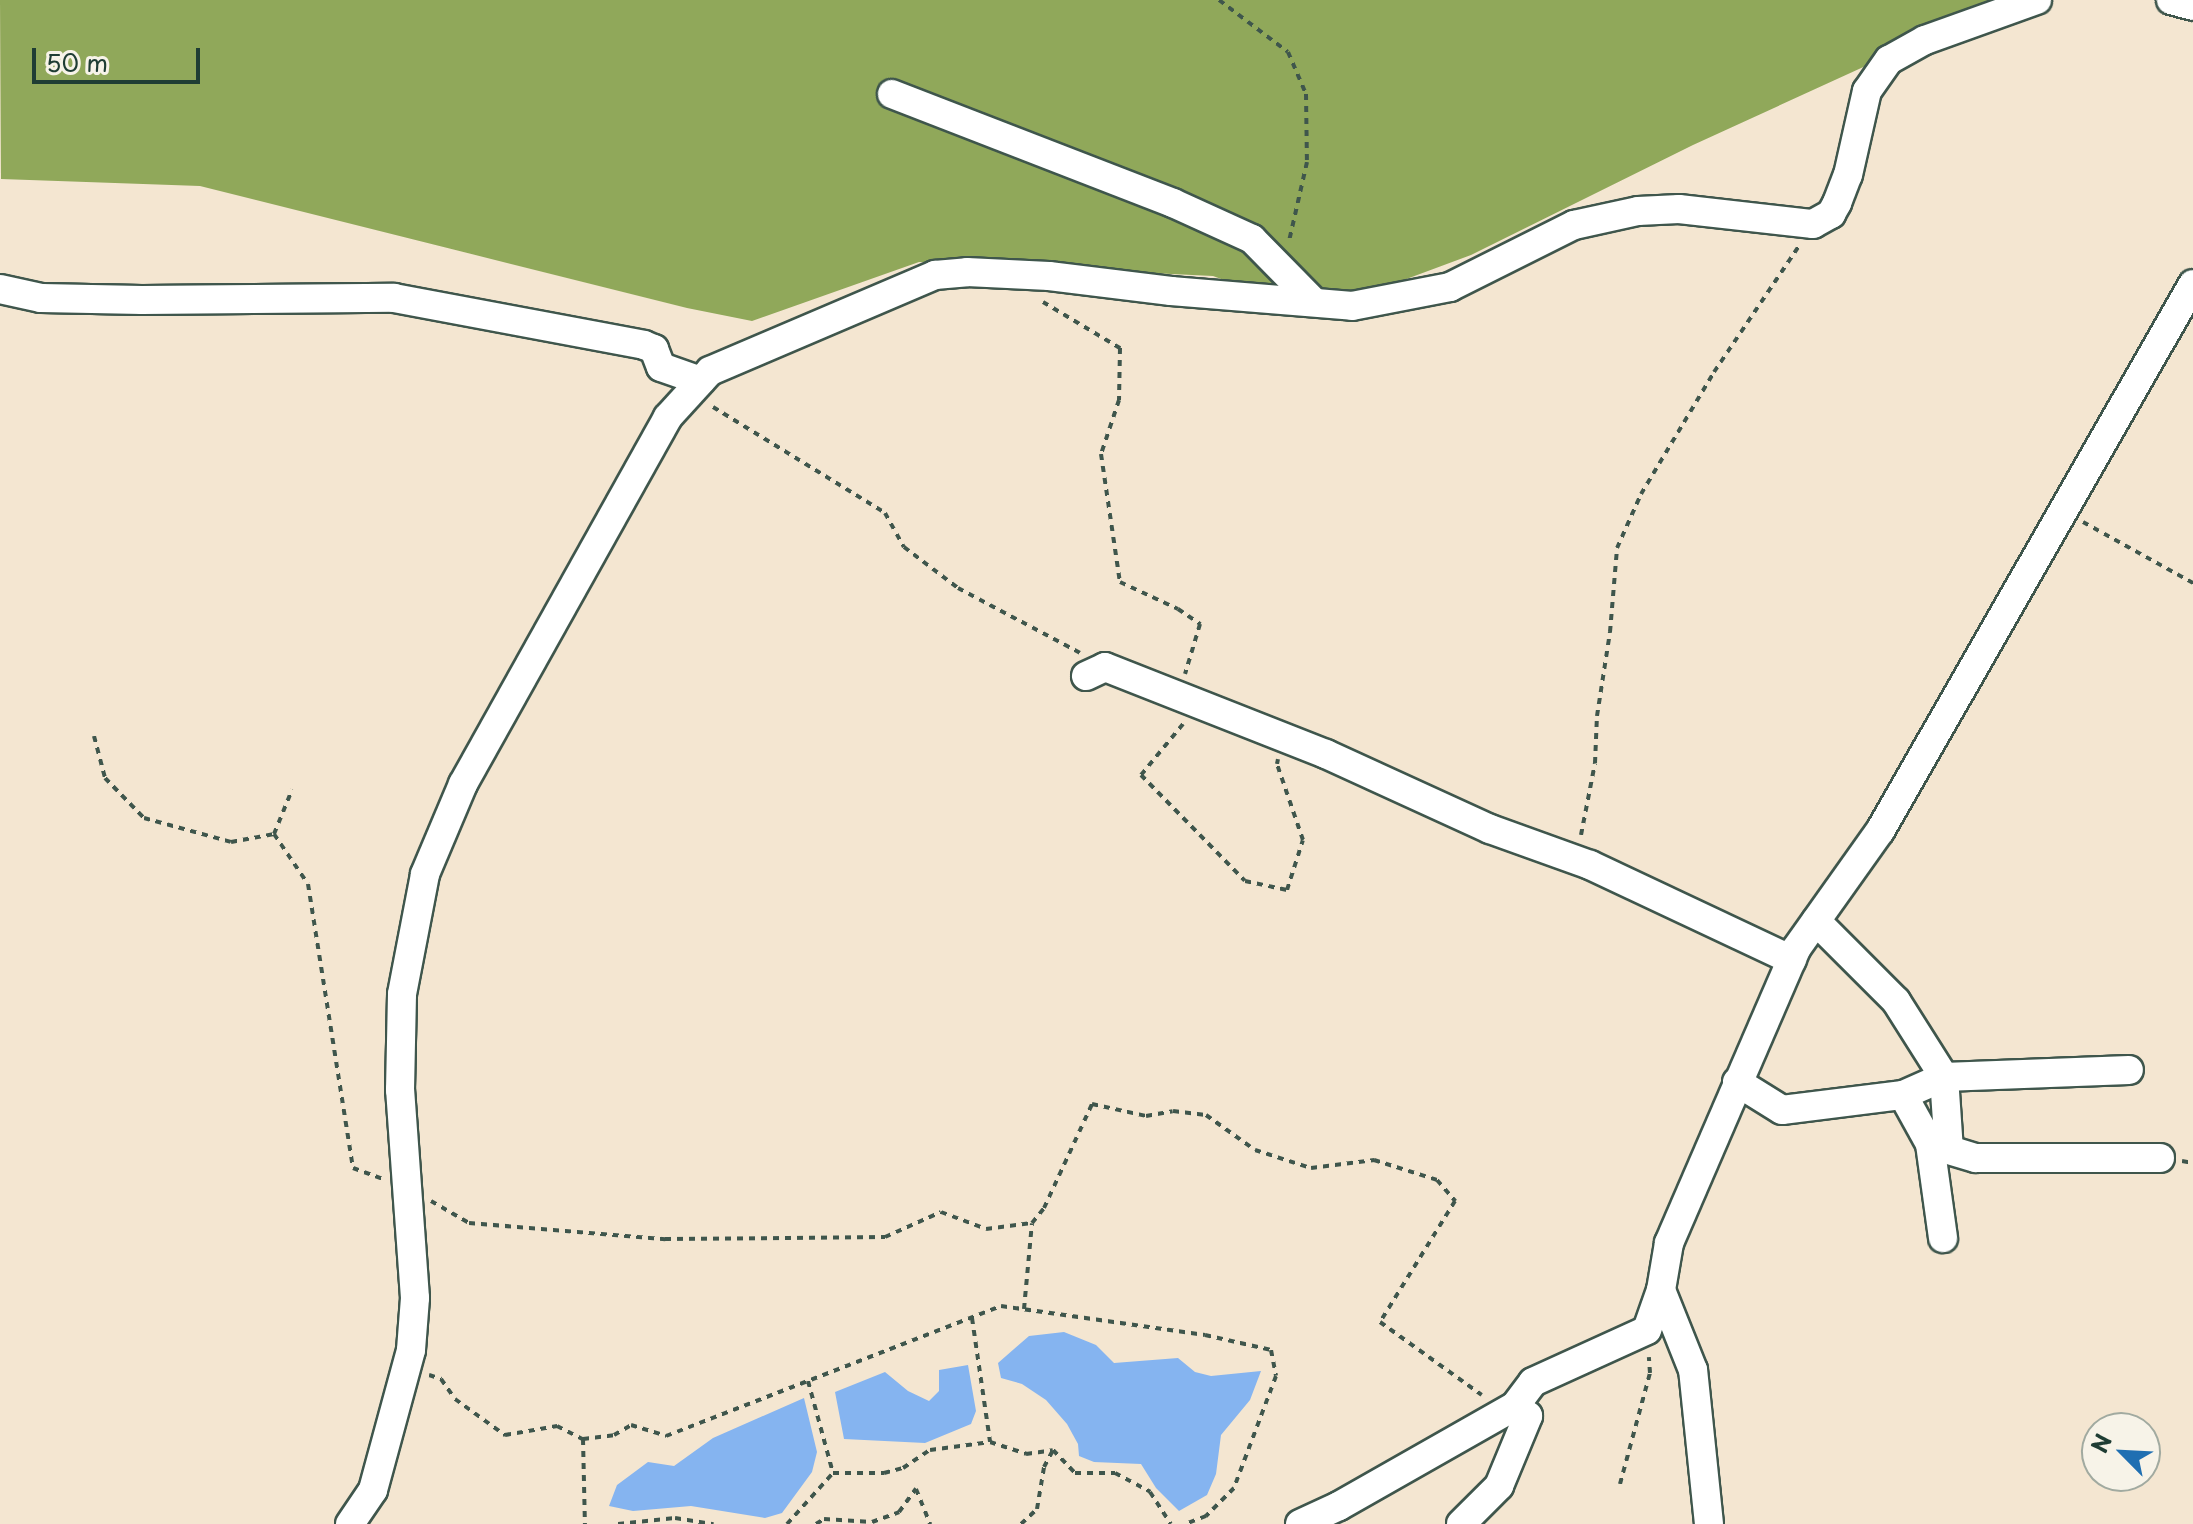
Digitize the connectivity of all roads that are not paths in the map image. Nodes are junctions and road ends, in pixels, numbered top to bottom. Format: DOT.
graph roads {
  1 [pos="2037,0"];
  2 [pos="2171,0"];
  3 [pos="2193,6"];
  4 [pos="892,94"];
  5 [pos="2193,284"];
  6 [pos="0,289"];
  7 [pos="1313,301"];
  8 [pos="695,387"];
  9 [pos="1096,671"];
  10 [pos="1816,921"];
  11 [pos="1792,960"];
  12 [pos="2129,1070"];
  13 [pos="1944,1077"];
  14 [pos="1737,1082"];
  15 [pos="1903,1095"];
  16 [pos="2160,1158"];
  17 [pos="1943,1238"];
  18 [pos="1661,1290"];
  19 [pos="1510,1409"];
  20 [pos="350,1524"];
  21 [pos="1300,1524"];
  22 [pos="1461,1524"];
  23 [pos="1709,1524"];
  1 -- 7 [label="street"];
  2 -- 3 [label="street"];
  4 -- 7 [label="street"];
  5 -- 10 [label="street"];
  6 -- 8 [label="street"];
  7 -- 8 [label="street"];
  8 -- 20 [label="street"];
  9 -- 11 [label="street"];
  10 -- 11 [label="street"];
  10 -- 13 [label="street"];
  11 -- 14 [label="street"];
  12 -- 13 [label="street"];
  13 -- 15 [label="street"];
  13 -- 16 [label="street"];
  14 -- 15 [label="street"];
  14 -- 18 [label="street"];
  15 -- 17 [label="street"];
  18 -- 19 [label="street"];
  18 -- 23 [label="street"];
  19 -- 21 [label="street"];
  19 -- 22 [label="street"];
}
